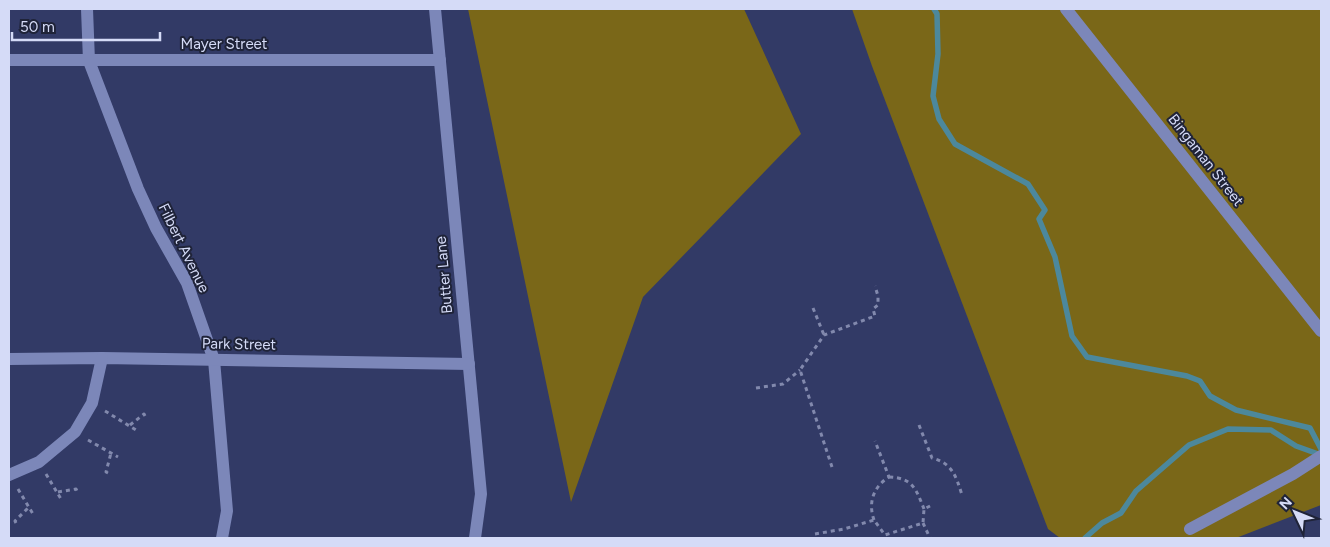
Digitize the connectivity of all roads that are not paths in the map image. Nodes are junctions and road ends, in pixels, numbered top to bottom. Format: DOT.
graph roads {
  1 [pos="86,9"];
  2 [pos="435,9"];
  3 [pos="1066,9"];
  4 [pos="9,60"];
  5 [pos="440,60"];
  6 [pos="89,61"];
  7 [pos="1321,331"];
  8 [pos="102,358"];
  9 [pos="9,359"];
  10 [pos="214,360"];
  11 [pos="469,364"];
  12 [pos="1321,456"];
  13 [pos="11,479"];
  14 [pos="1190,529"];
  15 [pos="222,538"];
  16 [pos="475,538"];
  1 -- 6 [label="street, Filbert Avenue"];
  2 -- 5 [label="street, Butter Lane"];
  3 -- 7 [label="street, Bingaman Street"];
  4 -- 6 [label="street, Mayer Street"];
  5 -- 6 [label="street, Mayer Street"];
  5 -- 11 [label="street, Butter Lane"];
  6 -- 10 [label="street, Filbert Avenue"];
  8 -- 9 [label="street, Park Street"];
  8 -- 10 [label="street, Park Street"];
  8 -- 13 [label="street"];
  10 -- 11 [label="street, Park Street"];
  10 -- 15 [label="street, Filbert Avenue"];
  11 -- 16 [label="street, Butter Lane"];
  12 -- 14 [label="street"];
}
